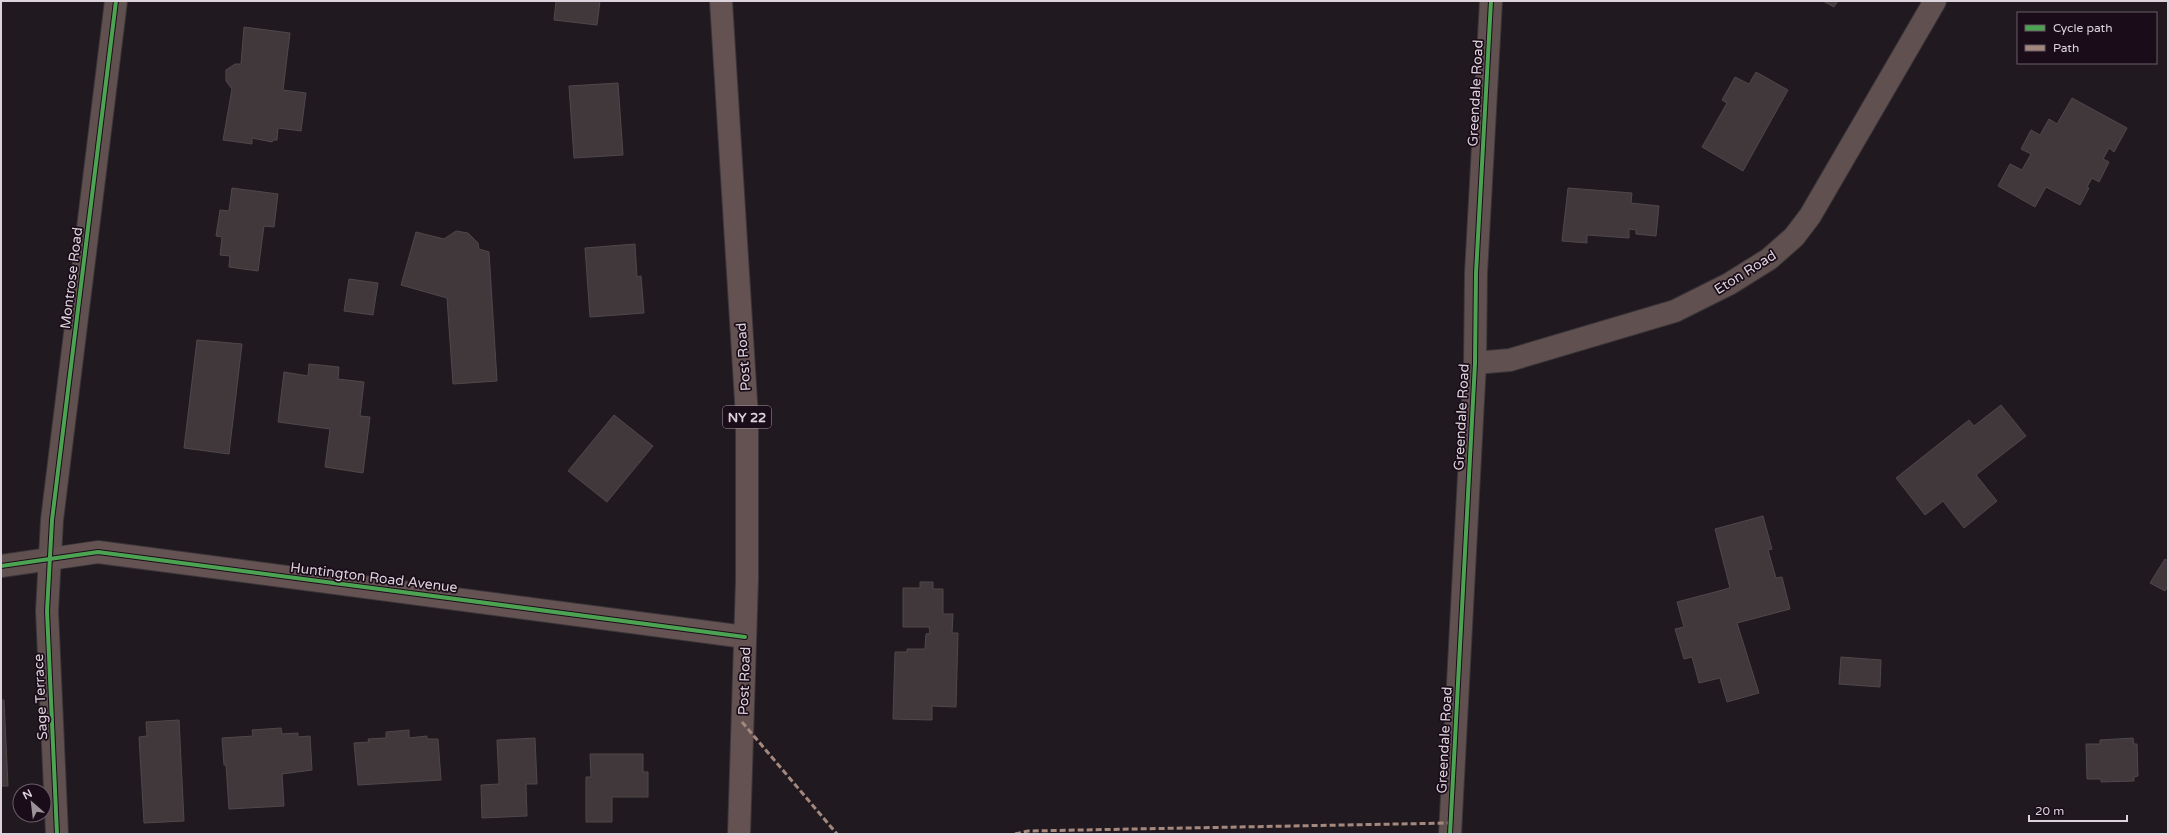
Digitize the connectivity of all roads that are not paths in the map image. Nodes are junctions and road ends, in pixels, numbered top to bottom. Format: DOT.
graph roads {
  1 [pos="116,1"];
  2 [pos="721,1"];
  3 [pos="1491,1"];
  4 [pos="1934,1"];
  5 [pos="1475,363"];
  6 [pos="50,559"];
  7 [pos="1,566"];
  8 [pos="745,637"];
  9 [pos="57,834"];
  10 [pos="739,834"];
  11 [pos="1450,834"];
  1 -- 6 [label="street, Montrose Road"];
  2 -- 8 [label="main road, Post Road / NY 22"];
  3 -- 5 [label="street, Greendale Road"];
  4 -- 5 [label="street, Eton Road"];
  5 -- 11 [label="street, Greendale Road"];
  6 -- 7 [label="street, Huntington Road Avenue"];
  6 -- 8 [label="street, Huntington Road Avenue"];
  6 -- 9 [label="street, Sage Terrace"];
  8 -- 10 [label="main road, Post Road / NY 22"];
}
